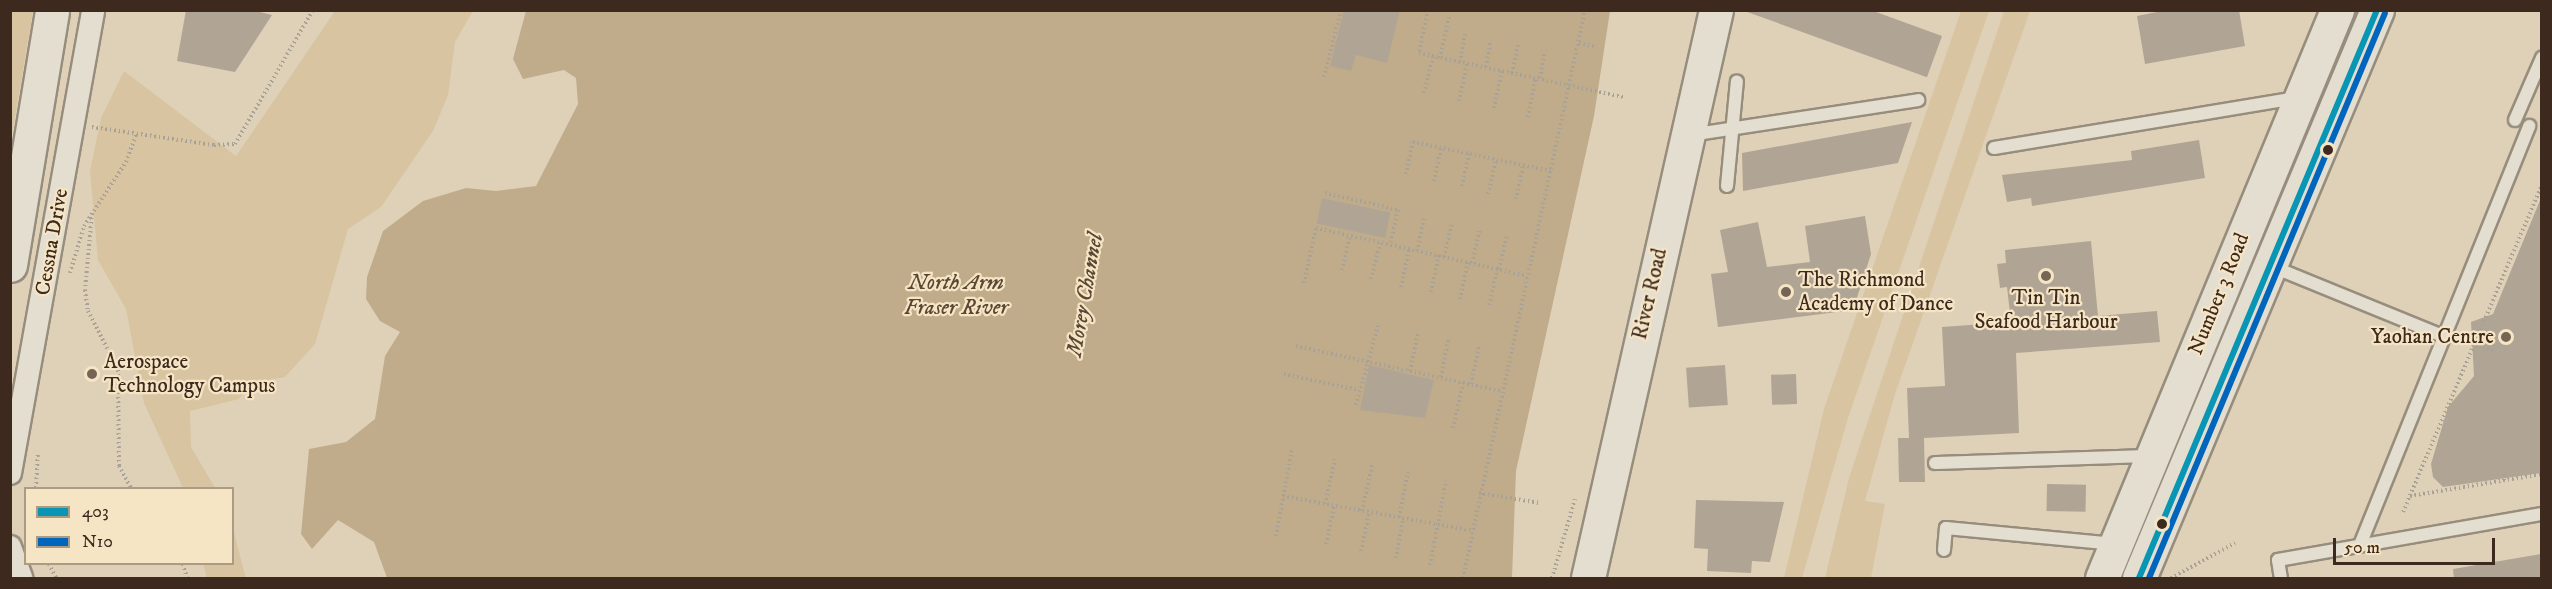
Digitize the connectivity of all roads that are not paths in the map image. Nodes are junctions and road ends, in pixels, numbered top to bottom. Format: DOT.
graph roads {
  1 [pos="52,10"];
  2 [pos="93,10"];
  3 [pos="1716,10"];
  4 [pos="2337,10"];
  5 [pos="2377,10"];
  6 [pos="2541,58"];
  7 [pos="1737,81"];
  8 [pos="2301,97"];
  9 [pos="1918,100"];
  10 [pos="1730,130"];
  11 [pos="1686,136"];
  12 [pos="1994,147"];
  13 [pos="1727,186"];
  14 [pos="2236,252"];
  15 [pos="10,265"];
  16 [pos="2271,266"];
  17 [pos="2445,337"];
  18 [pos="2153,455"];
  19 [pos="1935,463"];
  20 [pos="10,473"];
  21 [pos="2541,514"];
  22 [pos="2116,544"];
  23 [pos="2360,545"];
  24 [pos="10,547"];
  25 [pos="1944,550"];
  26 [pos="21,579"];
  27 [pos="1588,579"];
  28 [pos="2103,579"];
  29 [pos="2139,579"];
  30 [pos="2281,579"];
  1 -- 15 [label="main road"];
  2 -- 20 [label="street, Cessna Drive"];
  3 -- 11 [label="main road, River Road"];
  4 -- 8 [label="main road, Number 3 Road"];
  5 -- 16 [label="main road, Number 3 Road"];
  6 -- 17 [label="lane"];
  7 -- 10 [label="lane"];
  8 -- 12 [label="lane"];
  8 -- 14 [label="main road, Number 3 Road"];
  9 -- 10 [label="lane"];
  10 -- 11 [label="lane"];
  10 -- 13 [label="lane"];
  11 -- 27 [label="main road, River Road"];
  14 -- 16 [label="main road"];
  14 -- 18 [label="main road, Number 3 Road"];
  16 -- 17 [label="lane"];
  16 -- 29 [label="main road, Number 3 Road"];
  17 -- 23 [label="lane"];
  18 -- 19 [label="lane"];
  18 -- 22 [label="main road, Number 3 Road"];
  21 -- 23 [label="lane"];
  22 -- 25 [label="lane"];
  22 -- 28 [label="main road, Number 3 Road"];
  23 -- 30 [label="lane"];
  24 -- 26 [label="street"];
}
